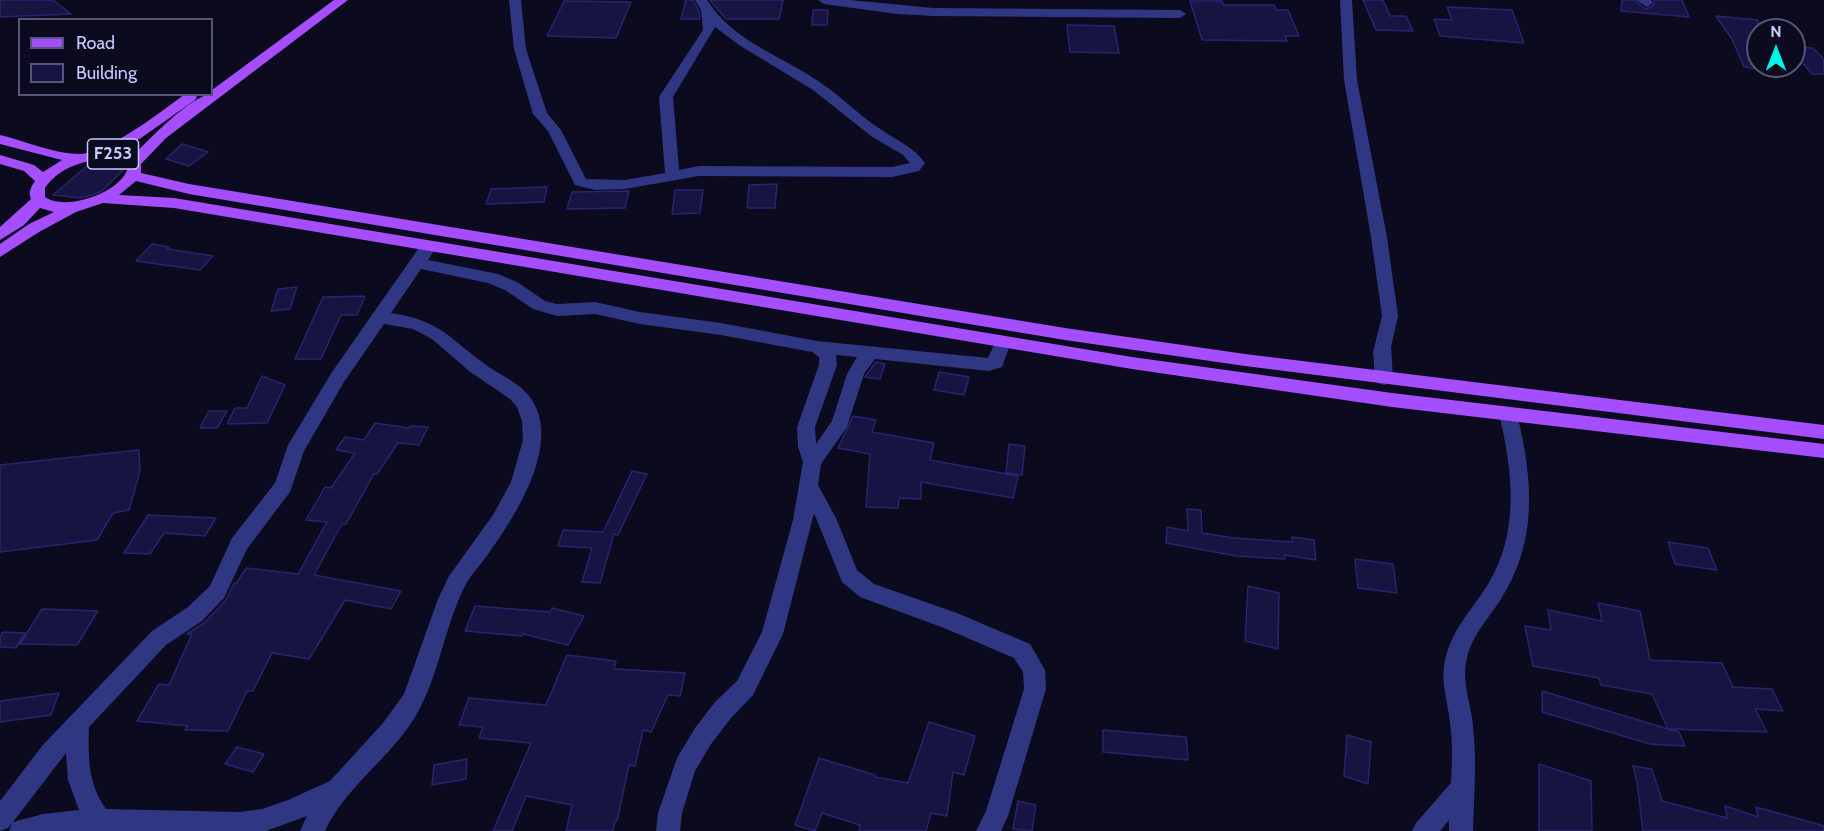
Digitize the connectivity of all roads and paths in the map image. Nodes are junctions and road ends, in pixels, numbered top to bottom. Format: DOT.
graph roads {
  1 [pos="322,0"];
  2 [pos="342,0"];
  3 [pos="515,0"];
  4 [pos="824,0"];
  5 [pos="1346,0"];
  6 [pos="704,5"];
  7 [pos="1180,14"];
  8 [pos="213,80"];
  9 [pos="213,95"];
  10 [pos="190,96"];
  11 [pos="212,96"];
  12 [pos="0,139"];
  13 [pos="97,155"];
  14 [pos="82,158"];
  15 [pos="0,159"];
  16 [pos="133,170"];
  17 [pos="672,173"];
  18 [pos="43,180"];
  19 [pos="104,199"];
  20 [pos="39,200"];
  21 [pos="73,208"];
  22 [pos="0,235"];
  23 [pos="429,246"];
  24 [pos="0,252"];
  25 [pos="417,263"];
  26 [pos="380,317"];
  27 [pos="1003,342"];
  28 [pos="817,347"];
  29 [pos="870,354"];
  30 [pos="1384,378"];
  31 [pos="1508,414"];
  32 [pos="1824,432"];
  33 [pos="1824,452"];
  34 [pos="812,462"];
  35 [pos="809,486"];
  36 [pos="78,723"];
  37 [pos="341,787"];
  38 [pos="1462,788"];
  39 [pos="0,820"];
  40 [pos="108,826"];
  41 [pos="246,828"];
  42 [pos="21,831"];
  43 [pos="312,831"];
  44 [pos="668,831"];
  45 [pos="988,831"];
  46 [pos="1424,831"];
  47 [pos="1461,831"];
  1 -- 8 [label="main road"];
  2 -- 9 [label="main road, F253"];
  3 -- 17 [label="street"];
  4 -- 7 [label="street"];
  5 -- 30 [label="street"];
  6 -- 17 [label="street"];
  6 -- 17 [label="street"];
  10 -- 13 [label="main road, F253"];
  11 -- 16 [label="main road, F253"];
  12 -- 14 [label="main road"];
  13 -- 14 [label="main road, F253"];
  13 -- 16 [label="main road, F253"];
  14 -- 18 [label="main road, F253"];
  15 -- 18 [label="main road"];
  16 -- 19 [label="main road, F253"];
  16 -- 30 [label="main road"];
  18 -- 20 [label="main road"];
  19 -- 21 [label="main road, F253"];
  19 -- 23 [label="main road"];
  20 -- 21 [label="main road, F253"];
  20 -- 22 [label="main road"];
  21 -- 24 [label="main road, F253"];
  23 -- 25 [label="street"];
  23 -- 27 [label="main road"];
  25 -- 26 [label="street"];
  25 -- 28 [label="street"];
  26 -- 36 [label="street"];
  26 -- 37 [label="street"];
  27 -- 29 [label="street"];
  27 -- 31 [label="main road"];
  28 -- 29 [label="street"];
  28 -- 34 [label="street"];
  29 -- 34 [label="street"];
  30 -- 32 [label="main road"];
  31 -- 33 [label="main road"];
  31 -- 38 [label="street"];
  34 -- 35 [label="street"];
  35 -- 44 [label="street"];
  35 -- 45 [label="street"];
  36 -- 39 [label="street"];
  36 -- 40 [label="street"];
  37 -- 41 [label="street"];
  37 -- 43 [label="street"];
  38 -- 46 [label="street"];
  38 -- 47 [label="street"];
  40 -- 41 [label="street"];
  40 -- 42 [label="street"];
}
